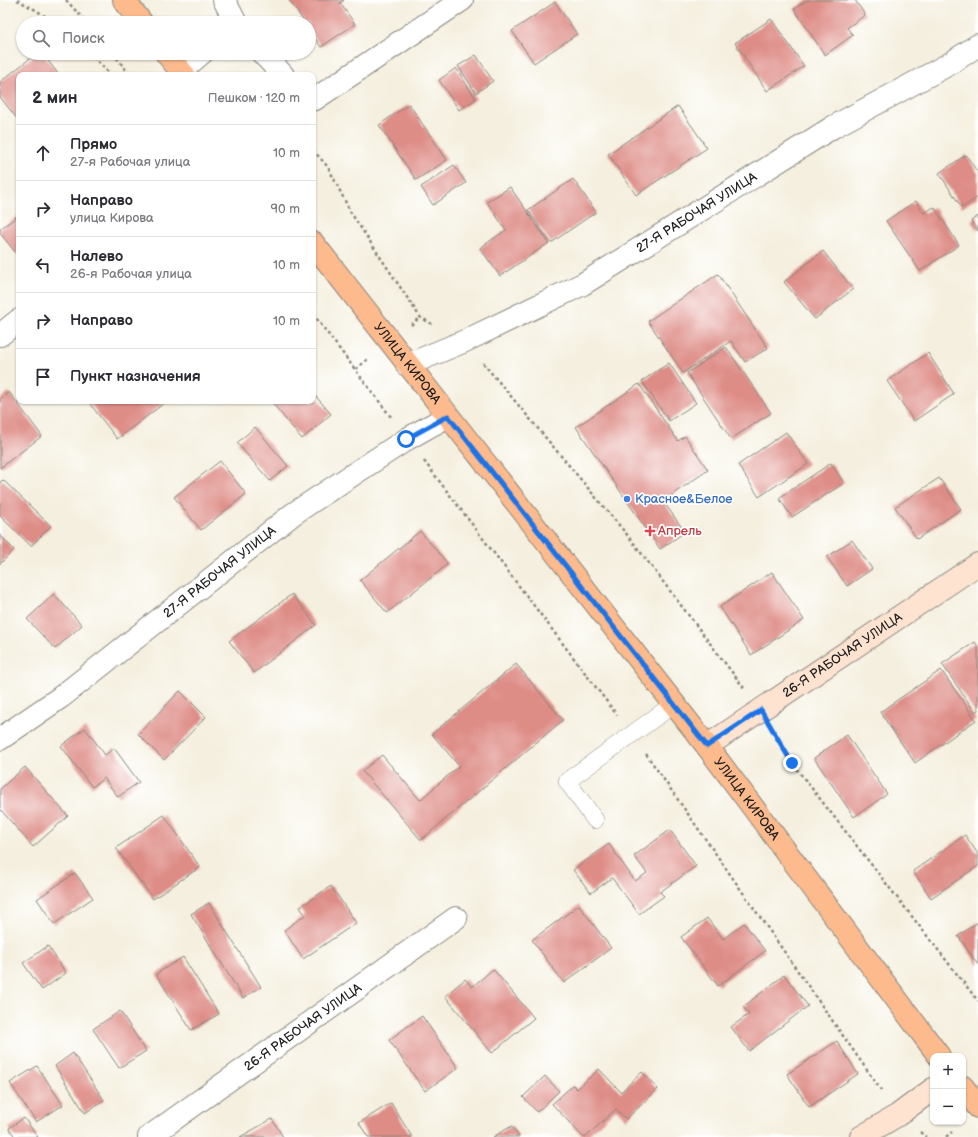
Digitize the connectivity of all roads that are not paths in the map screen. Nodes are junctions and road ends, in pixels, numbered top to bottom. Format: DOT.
graph roads {
  1 [pos="124,0"];
  2 [pos="224,0"];
  3 [pos="462,0"];
  4 [pos="137,16"];
  5 [pos="232,16"];
  6 [pos="978,45"];
  7 [pos="172,60"];
  8 [pos="195,60"];
  9 [pos="269,60"];
  10 [pos="181,72"];
  11 [pos="183,72"];
  12 [pos="280,72"];
  13 [pos="316,97"];
  14 [pos="316,247"];
  15 [pos="16,322"];
  16 [pos="0,335"];
  17 [pos="407,365"];
  18 [pos="448,416"];
  19 [pos="978,564"];
  20 [pos="674,704"];
  21 [pos="0,739"];
  22 [pos="707,746"];
  23 [pos="596,820"];
  24 [pos="456,918"];
  25 [pos="937,1053"];
  26 [pos="964,1089"];
  27 [pos="930,1091"];
  28 [pos="978,1107"];
  29 [pos="149,1137"];
  30 [pos="861,1137"];
  1 -- 4 [label="main road"];
  2 -- 5 [label="street"];
  3 -- 13 [label="street"];
  6 -- 17 [label="street, 27-Я РАБОЧАЯ УЛИЦА"];
  7 -- 10 [label="main road"];
  8 -- 11 [label="street"];
  9 -- 12 [label="street"];
  14 -- 17 [label="main road, УЛИЦА КИРОВА"];
  15 -- 16 [label="street"];
  17 -- 18 [label="main road, УЛИЦА КИРОВА"];
  18 -- 20 [label="main road, УЛИЦА КИРОВА"];
  18 -- 21 [label="street, 27-Я РАБОЧАЯ УЛИЦА"];
  19 -- 22 [label="main road, 26-Я РАБОЧАЯ УЛИЦА"];
  20 -- 22 [label="main road, УЛИЦА КИРОВА"];
  20 -- 23 [label="lane"];
  22 -- 25 [label="main road, УЛИЦА КИРОВА"];
  24 -- 29 [label="street, 26-Я РАБОЧАЯ УЛИЦА"];
  26 -- 28 [label="main road"];
  27 -- 30 [label="main road"];
}
